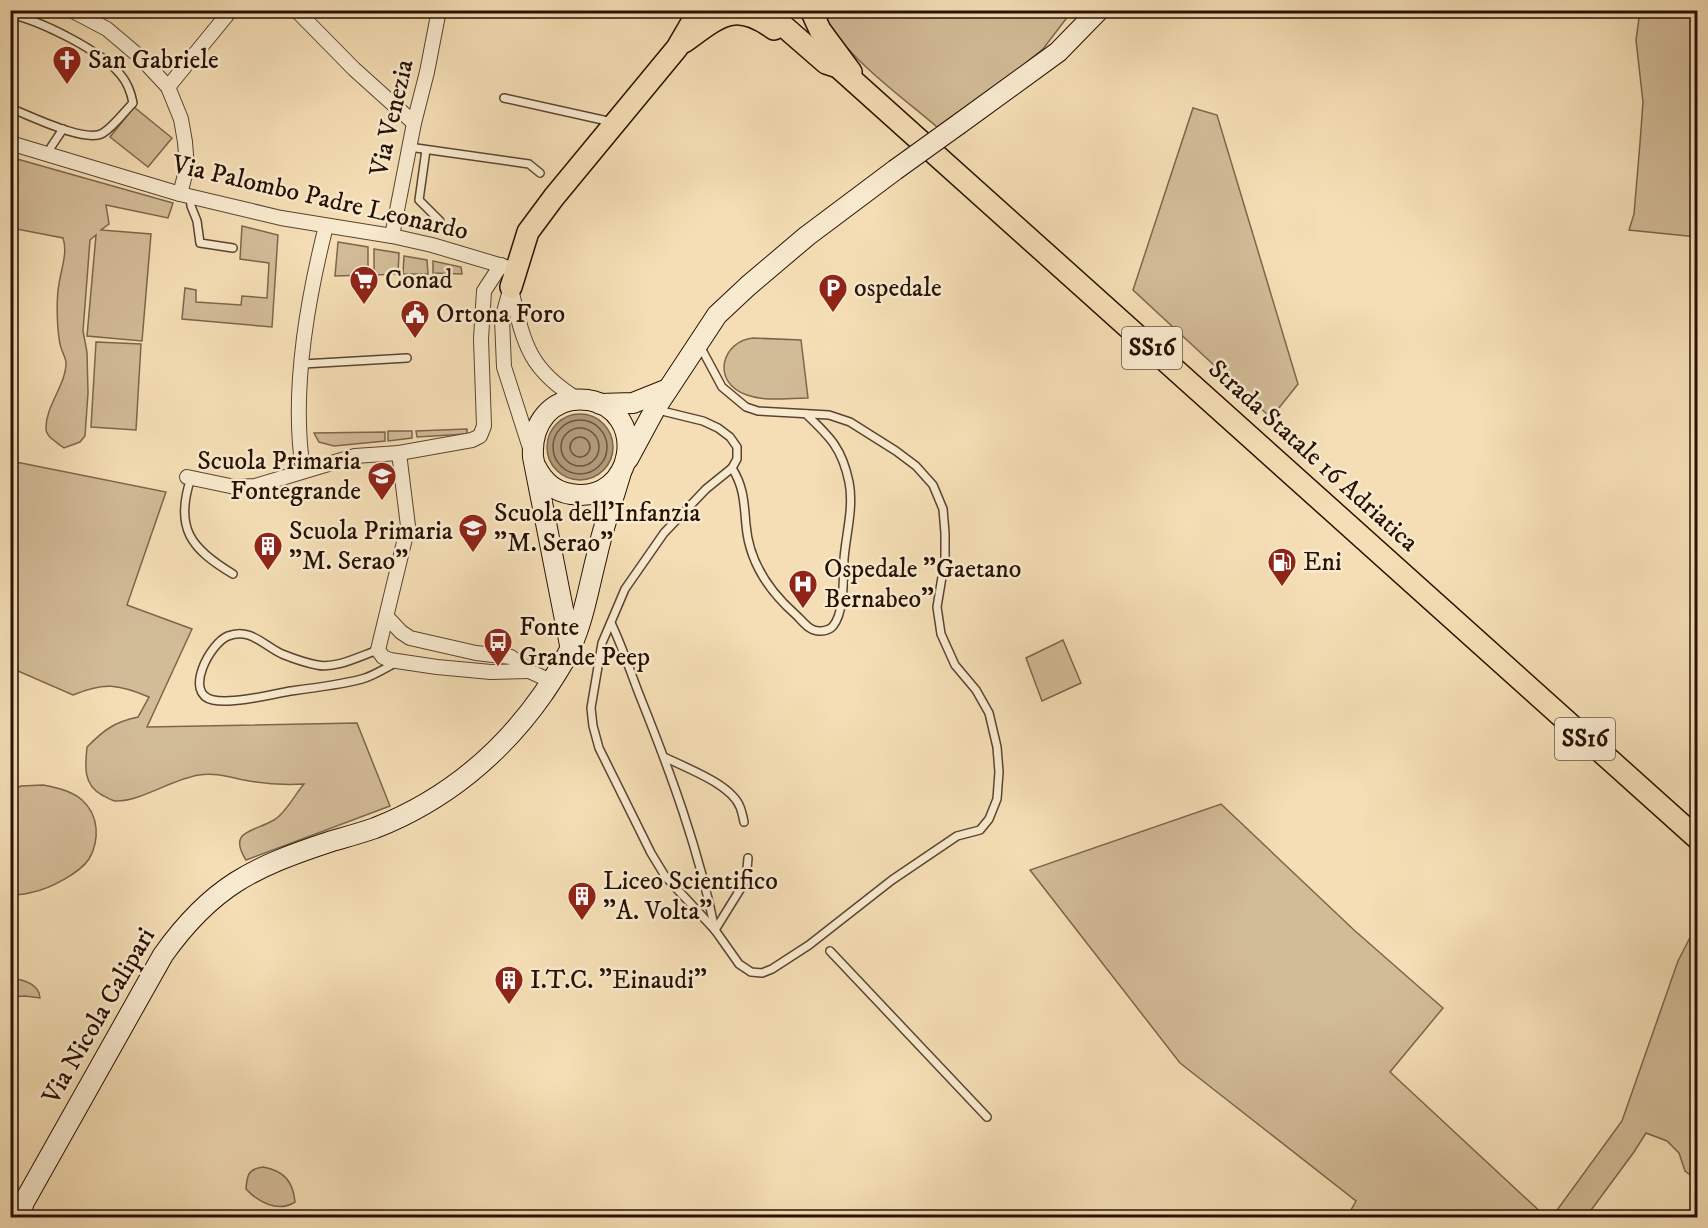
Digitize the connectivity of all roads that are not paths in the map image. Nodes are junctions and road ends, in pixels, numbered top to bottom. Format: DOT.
graph roads {
  1 [pos="71,10"];
  2 [pos="231,10"];
  3 [pos="296,10"];
  4 [pos="439,10"];
  5 [pos="699,10"];
  6 [pos="765,10"];
  7 [pos="783,10"];
  8 [pos="811,10"];
  9 [pos="1099,10"];
  10 [pos="10,14"];
  11 [pos="677,48"];
  12 [pos="838,67"];
  13 [pos="168,87"];
  14 [pos="868,94"];
  15 [pos="504,98"];
  16 [pos="10,108"];
  17 [pos="615,122"];
  18 [pos="414,123"];
  19 [pos="63,129"];
  20 [pos="10,143"];
  21 [pos="51,147"];
  22 [pos="409,147"];
  23 [pos="426,150"];
  24 [pos="540,173"];
  25 [pos="185,195"];
  26 [pos="440,221"];
  27 [pos="326,226"];
  28 [pos="392,236"];
  29 [pos="233,248"];
  30 [pos="509,274"];
  31 [pos="698,342"];
  32 [pos="407,358"];
  33 [pos="303,364"];
  34 [pos="668,389"];
  35 [pos="579,400"];
  36 [pos="600,404"];
  37 [pos="655,409"];
  38 [pos="806,414"];
  39 [pos="399,453"];
  40 [pos="535,462"];
  41 [pos="624,468"];
  42 [pos="732,468"];
  43 [pos="303,470"];
  44 [pos="189,477"];
  45 [pos="233,574"];
  46 [pos="387,617"];
  47 [pos="611,623"];
  48 [pos="571,647"];
  49 [pos="378,650"];
  50 [pos="398,662"];
  51 [pos="529,672"];
  52 [pos="551,681"];
  53 [pos="664,757"];
  54 [pos="744,822"];
  55 [pos="1698,839"];
  56 [pos="748,858"];
  57 [pos="715,930"];
  58 [pos="830,951"];
  59 [pos="987,1117"];
  60 [pos="20,1218"];
  1 -- 13 [label="street"];
  2 -- 13 [label="street"];
  3 -- 18 [label="street"];
  4 -- 18 [label="street, Via Venezia"];
  5 -- 11 [label="main road"];
  6 -- 12 [label="main road, Strada Statale 16 Adriatica / SS16"];
  7 -- 12 [label="main road, Strada Statale 16 Adriatica / SS16"];
  8 -- 14 [label="main road"];
  9 -- 31 [label="street, bridge"];
  10 -- 19 [label="lane"];
  11 -- 14 [label="main road"];
  11 -- 17 [label="main road"];
  12 -- 14 [label="main road, Strada Statale 16 Adriatica / SS16"];
  13 -- 25 [label="street"];
  14 -- 55 [label="main road, Strada Statale 16 Adriatica / SS16"];
  15 -- 17 [label="lane"];
  16 -- 19 [label="lane"];
  17 -- 30 [label="main road"];
  18 -- 22 [label="street, Via Venezia"];
  19 -- 21 [label="lane"];
  20 -- 25 [label="street, Via Palombo Padre Leonardo"];
  22 -- 23 [label="lane"];
  22 -- 28 [label="street, Via Venezia"];
  23 -- 24 [label="lane"];
  23 -- 26 [label="lane"];
  25 -- 27 [label="street, Via Palombo Padre Leonardo"];
  25 -- 29 [label="lane"];
  27 -- 28 [label="street, Via Palombo Padre Leonardo"];
  27 -- 33 [label="street"];
  28 -- 30 [label="street, Via Palombo Padre Leonardo"];
  30 -- 35 [label="street"];
  30 -- 39 [label="street"];
  30 -- 40 [label="street"];
  31 -- 34 [label="street"];
  31 -- 38 [label="lane"];
  32 -- 33 [label="lane"];
  33 -- 43 [label="street"];
  34 -- 36 [label="street"];
  34 -- 37 [label="street"];
  35 -- 36 [label="street"];
  35 -- 40 [label="street"];
  36 -- 41 [label="street"];
  37 -- 41 [label="street"];
  37 -- 42 [label="lane"];
  38 -- 42 [label="lane"];
  38 -- 57 [label="lane"];
  39 -- 43 [label="street"];
  39 -- 46 [label="street"];
  40 -- 41 [label="street"];
  40 -- 48 [label="street"];
  41 -- 48 [label="street, Via Nicola Calipari"];
  42 -- 47 [label="lane"];
  43 -- 44 [label="street"];
  44 -- 45 [label="lane"];
  46 -- 49 [label="street"];
  46 -- 51 [label="street"];
  47 -- 53 [label="lane"];
  47 -- 57 [label="lane"];
  48 -- 52 [label="street, Via Nicola Calipari"];
  49 -- 50 [label="street"];
  49 -- 50 [label="lane"];
  50 -- 51 [label="street"];
  51 -- 52 [label="street"];
  52 -- 60 [label="street, Via Nicola Calipari"];
  53 -- 54 [label="lane"];
  53 -- 57 [label="lane"];
  56 -- 57 [label="lane"];
  58 -- 59 [label="lane"];
}
